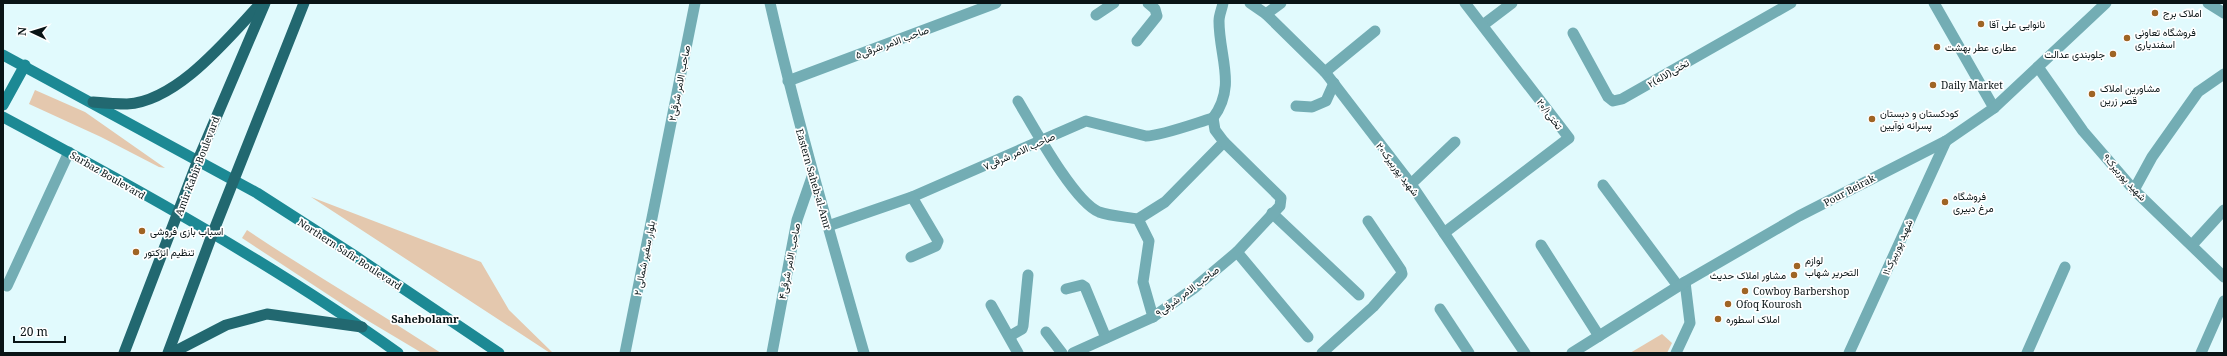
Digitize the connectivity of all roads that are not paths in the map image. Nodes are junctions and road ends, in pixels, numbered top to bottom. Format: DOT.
graph roads {
  1 [pos="261,3"];
  2 [pos="265,3"];
  3 [pos="304,3"];
  4 [pos="695,3"];
  5 [pos="770,3"];
  6 [pos="996,3"];
  7 [pos="1114,3"];
  8 [pos="1148,3"];
  9 [pos="1223,3"];
  10 [pos="1250,3"];
  11 [pos="1281,3"];
  12 [pos="1465,3"];
  13 [pos="1512,3"];
  14 [pos="1791,3"];
  15 [pos="1934,3"];
  16 [pos="2106,3"];
  17 [pos="2208,3"];
  18 [pos="2224,13"];
  19 [pos="1266,14"];
  20 [pos="1096,15"];
  21 [pos="1483,25"];
  22 [pos="1375,31"];
  23 [pos="1573,33"];
  24 [pos="1137,42"];
  25 [pos="3,55"];
  26 [pos="25,65"];
  27 [pos="2038,67"];
  28 [pos="1324,72"];
  29 [pos="2224,74"];
  30 [pos="788,81"];
  31 [pos="1334,84"];
  32 [pos="1018,101"];
  33 [pos="93,102"];
  34 [pos="3,105"];
  35 [pos="1296,106"];
  36 [pos="1994,108"];
  37 [pos="3,117"];
  38 [pos="1213,118"];
  39 [pos="1043,141"];
  40 [pos="1224,142"];
  41 [pos="1455,142"];
  42 [pos="1946,142"];
  43 [pos="69,152"];
  44 [pos="198,160"];
  45 [pos="663,163"];
  46 [pos="813,174"];
  47 [pos="234,180"];
  48 [pos="1411,184"];
  49 [pos="1603,185"];
  50 [pos="2134,190"];
  51 [pos="912,197"];
  52 [pos="2224,210"];
  53 [pos="1272,214"];
  54 [pos="178,215"];
  55 [pos="1138,219"];
  56 [pos="1368,221"];
  57 [pos="828,226"];
  58 [pos="1444,233"];
  59 [pos="212,235"];
  60 [pos="1541,245"];
  61 [pos="2192,245"];
  62 [pos="1237,252"];
  63 [pos="911,257"];
  64 [pos="2065,267"];
  65 [pos="1028,275"];
  66 [pos="2224,277"];
  67 [pos="1682,284"];
  68 [pos="7,286"];
  69 [pos="1066,289"];
  70 [pos="1359,295"];
  71 [pos="2224,301"];
  72 [pos="992,305"];
  73 [pos="1440,310"];
  74 [pos="1153,317"];
  75 [pos="362,327"];
  76 [pos="1046,332"];
  77 [pos="1010,336"];
  78 [pos="1599,336"];
  79 [pos="1308,337"];
  80 [pos="1106,338"];
  81 [pos="772,351"];
  82 [pos="124,353"];
  83 [pos="168,353"];
  84 [pos="172,353"];
  85 [pos="398,353"];
  86 [pos="499,353"];
  87 [pos="625,353"];
  88 [pos="864,353"];
  89 [pos="1018,353"];
  90 [pos="1062,353"];
  91 [pos="1073,353"];
  92 [pos="1322,353"];
  93 [pos="1469,353"];
  94 [pos="1525,353"];
  95 [pos="1572,353"];
  96 [pos="1676,353"];
  97 [pos="1849,353"];
  98 [pos="2027,353"];
  99 [pos="2201,353"];
  1 -- 33 [label="main road"];
  2 -- 44 [label="main road, Amir Kabir Boulevard"];
  3 -- 47 [label="main road"];
  4 -- 45 [label="street, ۲صاحب الامر شرقی"];
  5 -- 30 [label="street, Eastern Saheb-al-Amr"];
  6 -- 30 [label="street, صاحب الامر شرقی۵"];
  7 -- 20 [label="street"];
  8 -- 24 [label="street"];
  9 -- 38 [label="street"];
  10 -- 19 [label="street, شهید پوربیرک۲۰"];
  11 -- 19 [label="street"];
  12 -- 21 [label="street, تختی۲۰/۱"];
  13 -- 21 [label="street"];
  14 -- 23 [label="street, ۲تختی(لاله)"];
  15 -- 36 [label="street"];
  16 -- 27 [label="street, Pour Beirak"];
  17 -- 18 [label="street"];
  19 -- 28 [label="street, شهید پوربیرک۲۰"];
  21 -- 58 [label="street, تختی۲۰/۱"];
  22 -- 28 [label="street"];
  25 -- 26 [label="main road"];
  26 -- 33 [label="main road"];
  26 -- 34 [label="main road"];
  27 -- 36 [label="street, Pour Beirak"];
  27 -- 50 [label="street, شهید پوربیرک۹"];
  28 -- 31 [label="street, شهید پوربیرک۲۰"];
  29 -- 50 [label="street"];
  30 -- 46 [label="street, Eastern Saheb-al-Amr"];
  31 -- 35 [label="street"];
  31 -- 48 [label="street, شهید پوربیرک۲۰"];
  32 -- 39 [label="street"];
  33 -- 44 [label="main road"];
  36 -- 42 [label="street, Pour Beirak"];
  37 -- 43 [label="main road, Sarbaz Boulevard"];
  38 -- 39 [label="street, صاحب الامر شرقی۷"];
  38 -- 40 [label="street"];
  39 -- 51 [label="street, صاحب الامر شرقی۷"];
  39 -- 55 [label="street"];
  40 -- 53 [label="street, صاحب الامر شرقی۹"];
  40 -- 55 [label="street"];
  41 -- 48 [label="street"];
  42 -- 67 [label="street, Pour Beirak"];
  42 -- 97 [label="street, شهید پوربیرک۱۱"];
  43 -- 54 [label="main road, Sarbaz Boulevard"];
  43 -- 68 [label="street"];
  44 -- 47 [label="main road, Northern Safir Boulevard"];
  44 -- 54 [label="main road, Amir Kabir Boulevard"];
  45 -- 87 [label="street, بلوار سفیر شمالی ۲"];
  46 -- 57 [label="street, Eastern Saheb-al-Amr"];
  46 -- 81 [label="street, صاحب الامر شرقی۴"];
  47 -- 59 [label="main road"];
  47 -- 86 [label="main road, Northern Safir Boulevard"];
  48 -- 58 [label="street, شهید پوربیرک۲۰"];
  49 -- 67 [label="street"];
  50 -- 61 [label="street, شهید پوربیرک۹"];
  51 -- 57 [label="street, صاحب الامر شرقی۷"];
  51 -- 63 [label="street"];
  52 -- 61 [label="street"];
  53 -- 62 [label="street, صاحب الامر شرقی۹"];
  53 -- 70 [label="street"];
  54 -- 59 [label="main road, Sarbaz Boulevard"];
  54 -- 82 [label="main road, Amir Kabir Boulevard"];
  55 -- 74 [label="street"];
  56 -- 92 [label="street"];
  57 -- 88 [label="street, Eastern Saheb-al-Amr"];
  58 -- 94 [label="street, شهید پوربیرک۲۰"];
  59 -- 75 [label="main road"];
  59 -- 83 [label="main road"];
  60 -- 78 [label="street"];
  61 -- 66 [label="street, شهید پوربیرک۹"];
  62 -- 74 [label="street, صاحب الامر شرقی۹"];
  62 -- 79 [label="street"];
  64 -- 98 [label="street"];
  65 -- 77 [label="street"];
  67 -- 78 [label="street, Pour Beirak"];
  67 -- 96 [label="street"];
  69 -- 80 [label="street"];
  71 -- 99 [label="street"];
  72 -- 77 [label="street"];
  73 -- 93 [label="street"];
  74 -- 80 [label="street, صاحب الامر شرقی۹"];
  75 -- 84 [label="main road"];
  75 -- 85 [label="main road"];
  76 -- 90 [label="street"];
  77 -- 89 [label="street"];
  78 -- 95 [label="street, Pour Beirak"];
  80 -- 91 [label="street, صاحب الامر شرقی۹"];
}
